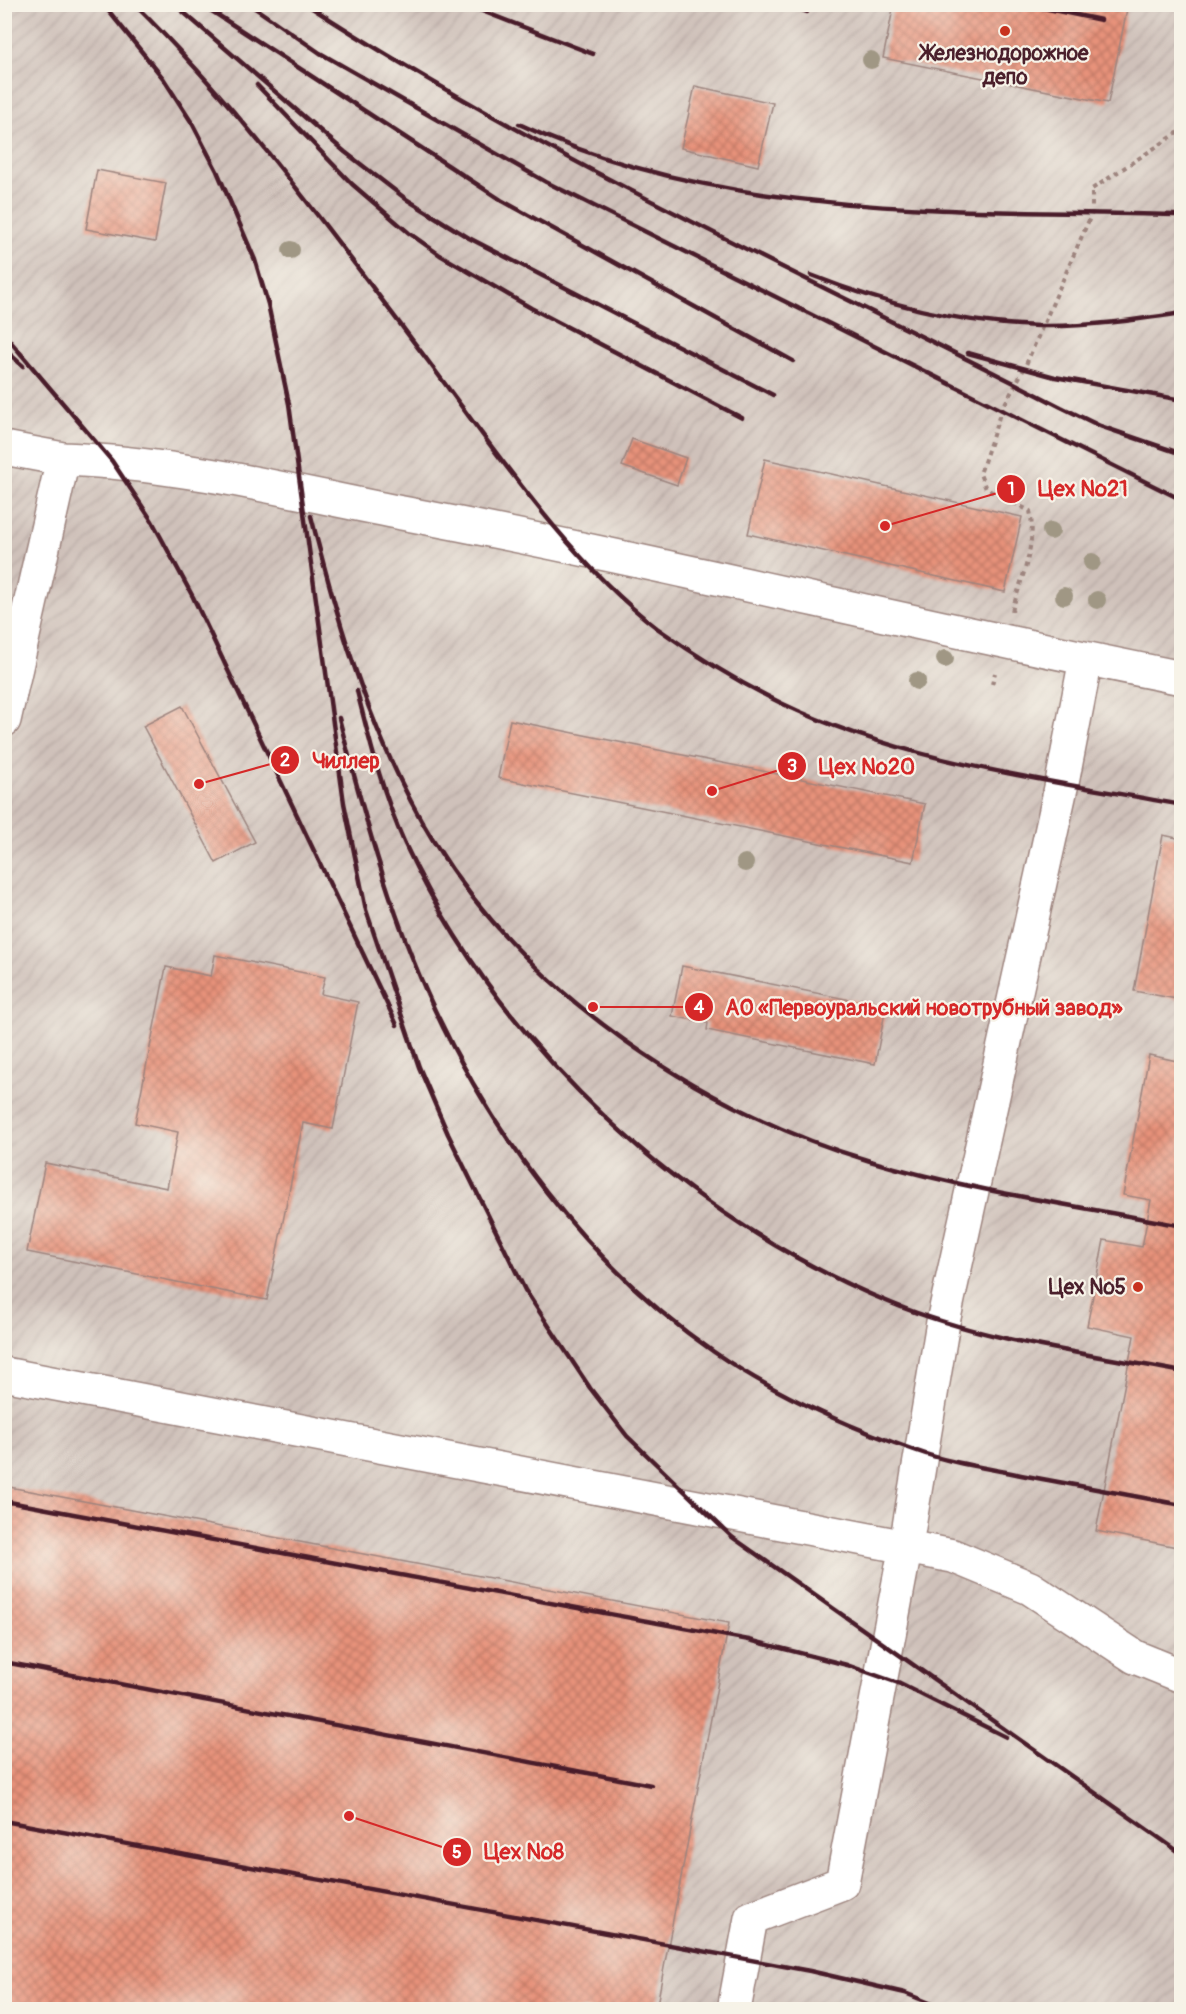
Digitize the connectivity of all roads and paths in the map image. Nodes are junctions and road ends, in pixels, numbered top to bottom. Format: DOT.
graph roads {
  1 [pos="1182,130"];
  2 [pos="4,448"];
  3 [pos="63,459"];
  4 [pos="15,618"];
  5 [pos="1004,641"];
  6 [pos="1086,659"];
  7 [pos="1182,678"];
  8 [pos="992,684"];
  9 [pos="4,720"];
  10 [pos="4,1374"];
  11 [pos="906,1545"];
  12 [pos="1182,1676"];
  13 [pos="734,2010"];
  1 -- 5 [label="path"];
  2 -- 3 [label="lane"];
  3 -- 4 [label="lane"];
  3 -- 5 [label="lane"];
  4 -- 9 [label="lane"];
  5 -- 6 [label="lane"];
  5 -- 8 [label="path"];
  6 -- 7 [label="lane"];
  6 -- 11 [label="lane"];
  10 -- 11 [label="lane"];
  11 -- 12 [label="lane"];
  11 -- 13 [label="lane"];
}
